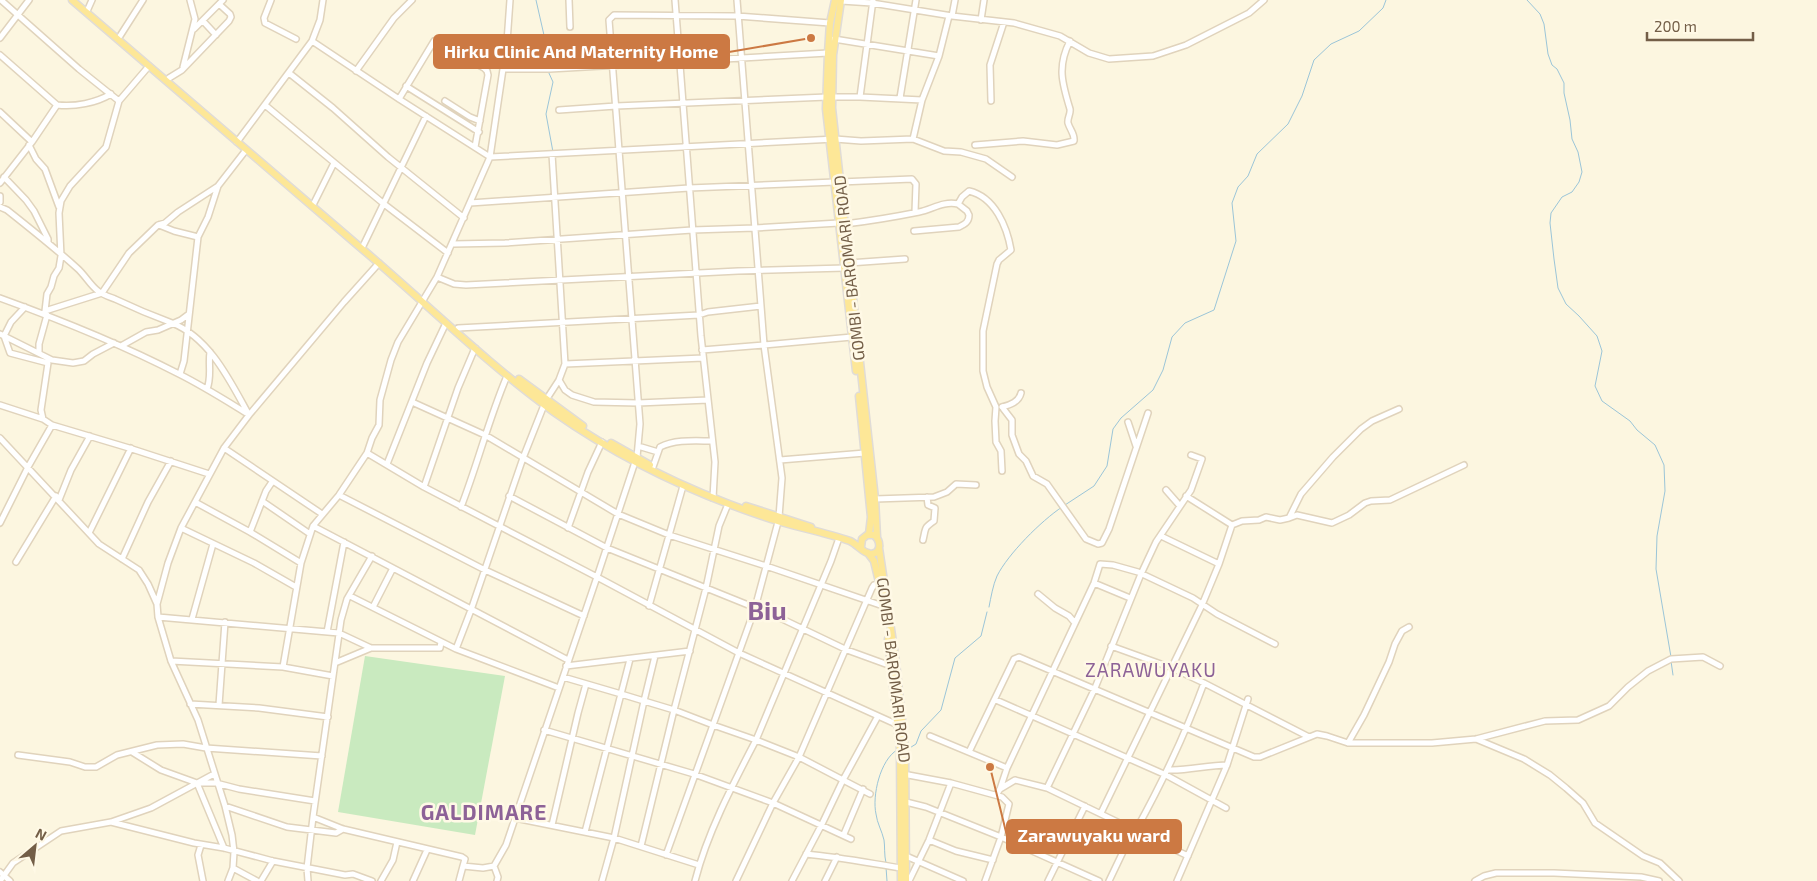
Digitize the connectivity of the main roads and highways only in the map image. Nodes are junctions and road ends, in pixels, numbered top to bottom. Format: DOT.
graph roads {
  1 [pos="72,0"];
  2 [pos="78,0"];
  3 [pos="839,0"];
  4 [pos="829,98"];
  5 [pos="238,140"];
  6 [pos="847,265"];
  7 [pos="424,301"];
  8 [pos="856,349"];
  9 [pos="545,402"];
  10 [pos="636,460"];
  11 [pos="713,496"];
  12 [pos="778,519"];
  13 [pos="866,536"];
  14 [pos="877,537"];
  15 [pos="861,547"];
  16 [pos="879,548"];
  17 [pos="868,553"];
  18 [pos="903,752"];
  19 [pos="904,774"];
  20 [pos="901,881"];
  21 [pos="908,881"];
  1 -- 5 [label="main road"];
  2 -- 5 [label="main road"];
  3 -- 4 [label="main road, GOMBI - BAROMARI ROAD"];
  3 -- 4 [label="main road, GOMBI - BAROMARI ROAD"];
  4 -- 6 [label="main road, GOMBI - BAROMARI ROAD"];
  5 -- 7 [label="main road"];
  5 -- 7 [label="main road"];
  6 -- 8 [label="main road, GOMBI - BAROMARI ROAD"];
  6 -- 8 [label="main road, GOMBI - BAROMARI ROAD"];
  7 -- 9 [label="main road"];
  7 -- 9 [label="main road"];
  8 -- 13 [label="main road, GOMBI - BAROMARI ROAD"];
  8 -- 14 [label="main road, GOMBI - BAROMARI ROAD"];
  9 -- 10 [label="main road"];
  9 -- 10 [label="main road"];
  10 -- 11 [label="main road"];
  10 -- 11 [label="main road"];
  11 -- 12 [label="main road"];
  11 -- 12 [label="main road"];
  12 -- 13 [label="main road"];
  12 -- 15 [label="main road"];
  13 -- 14 [label="main road"];
  13 -- 15 [label="main road"];
  14 -- 16 [label="main road"];
  15 -- 17 [label="main road"];
  16 -- 17 [label="main road"];
  16 -- 18 [label="main road, GOMBI - BAROMARI ROAD"];
  17 -- 18 [label="main road, GOMBI - BAROMARI ROAD"];
  18 -- 19 [label="main road, GOMBI - BAROMARI ROAD"];
  19 -- 20 [label="main road, GOMBI - BAROMARI ROAD"];
  19 -- 21 [label="main road, GOMBI - BAROMARI ROAD"];
}
